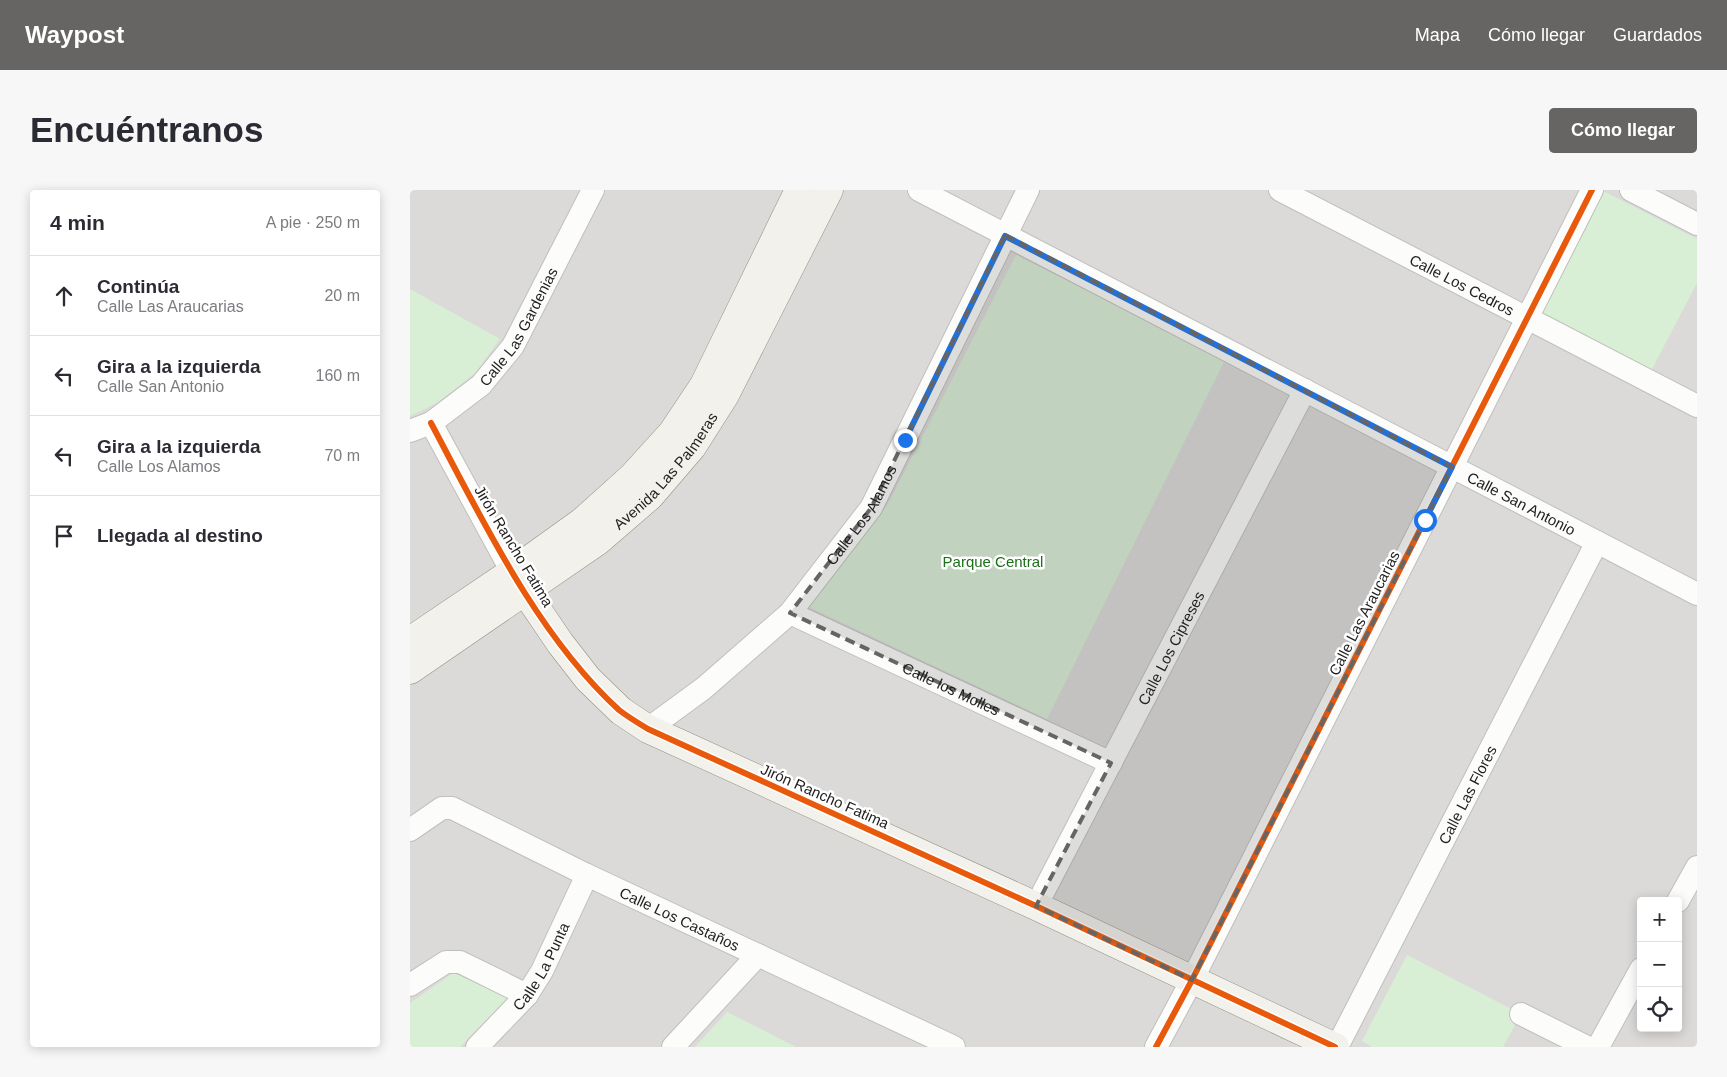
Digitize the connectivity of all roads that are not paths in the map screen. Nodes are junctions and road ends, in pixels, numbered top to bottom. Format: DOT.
graph roads {
  1 [pos="593,190"];
  2 [pos="799,190"];
  3 [pos="829,190"];
  4 [pos="919,190"];
  5 [pos="1028,190"];
  6 [pos="1280,190"];
  7 [pos="1592,190"];
  8 [pos="1631,190"];
  9 [pos="1697,224"];
  10 [pos="1005,236"];
  11 [pos="1527,318"];
  12 [pos="1304,390"];
  13 [pos="1697,406"];
  14 [pos="431,423"];
  15 [pos="410,431"];
  16 [pos="1452,467"];
  17 [pos="1597,542"];
  18 [pos="518,582"];
  19 [pos="1697,594"];
  20 [pos="790,613"];
  21 [pos="423,628"];
  22 [pos="410,641"];
  23 [pos="410,670"];
  24 [pos="648,729"];
  25 [pos="1110,763"];
  26 [pos="410,830"];
  27 [pos="1697,867"];
  28 [pos="586,875"];
  29 [pos="1680,897"];
  30 [pos="1036,906"];
  31 [pos="758,955"];
  32 [pos="1637,976"];
  33 [pos="1192,980"];
  34 [pos="410,985"];
  35 [pos="527,995"];
  36 [pos="1521,1014"];
  37 [pos="945,1045"];
  38 [pos="477,1047"];
  39 [pos="673,1047"];
  40 [pos="1156,1047"];
  41 [pos="1336,1047"];
  42 [pos="1587,1047"];
  43 [pos="1598,1047"];
  1 -- 14 [label="street, Calle Las Gardenias"];
  2 -- 18 [label="street, Avenida Las Palmeras"];
  3 -- 18 [label="street, Avenida Las Palmeras"];
  4 -- 10 [label="street, Calle San Antonio"];
  5 -- 10 [label="street, Calle Los Alamos"];
  6 -- 11 [label="street, Calle Los Cedros"];
  7 -- 11 [label="street, Calle Las Araucarias"];
  8 -- 9 [label="street"];
  10 -- 12 [label="street, Calle San Antonio"];
  10 -- 20 [label="street, Calle Los Alamos"];
  11 -- 13 [label="street, Calle Los Cedros"];
  11 -- 16 [label="street, Calle Las Araucarias"];
  12 -- 16 [label="street, Calle San Antonio"];
  12 -- 25 [label="street, Calle Los Cipreses"];
  14 -- 15 [label="street, Calle Las Gardenias"];
  14 -- 18 [label="street, Jirón Rancho Fatima"];
  16 -- 17 [label="street, Calle San Antonio"];
  16 -- 33 [label="street, Calle Las Araucarias"];
  17 -- 19 [label="street, Calle San Antonio"];
  17 -- 41 [label="street, Calle Las Flores"];
  18 -- 21 [label="street, Avenida Las Palmeras"];
  18 -- 23 [label="street, Avenida Las Palmeras"];
  18 -- 24 [label="street, Jirón Rancho Fatima"];
  20 -- 24 [label="street, Calle Los Alamos"];
  20 -- 25 [label="street, Calle los Molles"];
  21 -- 22 [label="street, Avenida Las Palmeras"];
  24 -- 30 [label="street, Jirón Rancho Fatima"];
  25 -- 30 [label="street, Calle Los Cipreses"];
  26 -- 28 [label="street, Calle Los Castaños"];
  27 -- 29 [label="street"];
  28 -- 31 [label="street, Calle Los Castaños"];
  28 -- 35 [label="street, Calle La Punta"];
  30 -- 33 [label="street, Jirón Rancho Fatima"];
  31 -- 37 [label="street, Calle Los Castaños"];
  31 -- 39 [label="street"];
  32 -- 43 [label="street"];
  33 -- 40 [label="street, Calle Las Araucarias"];
  33 -- 41 [label="street, Jirón Rancho Fatima"];
  34 -- 35 [label="street"];
  35 -- 38 [label="street, Calle La Punta"];
  36 -- 42 [label="street"];
}
